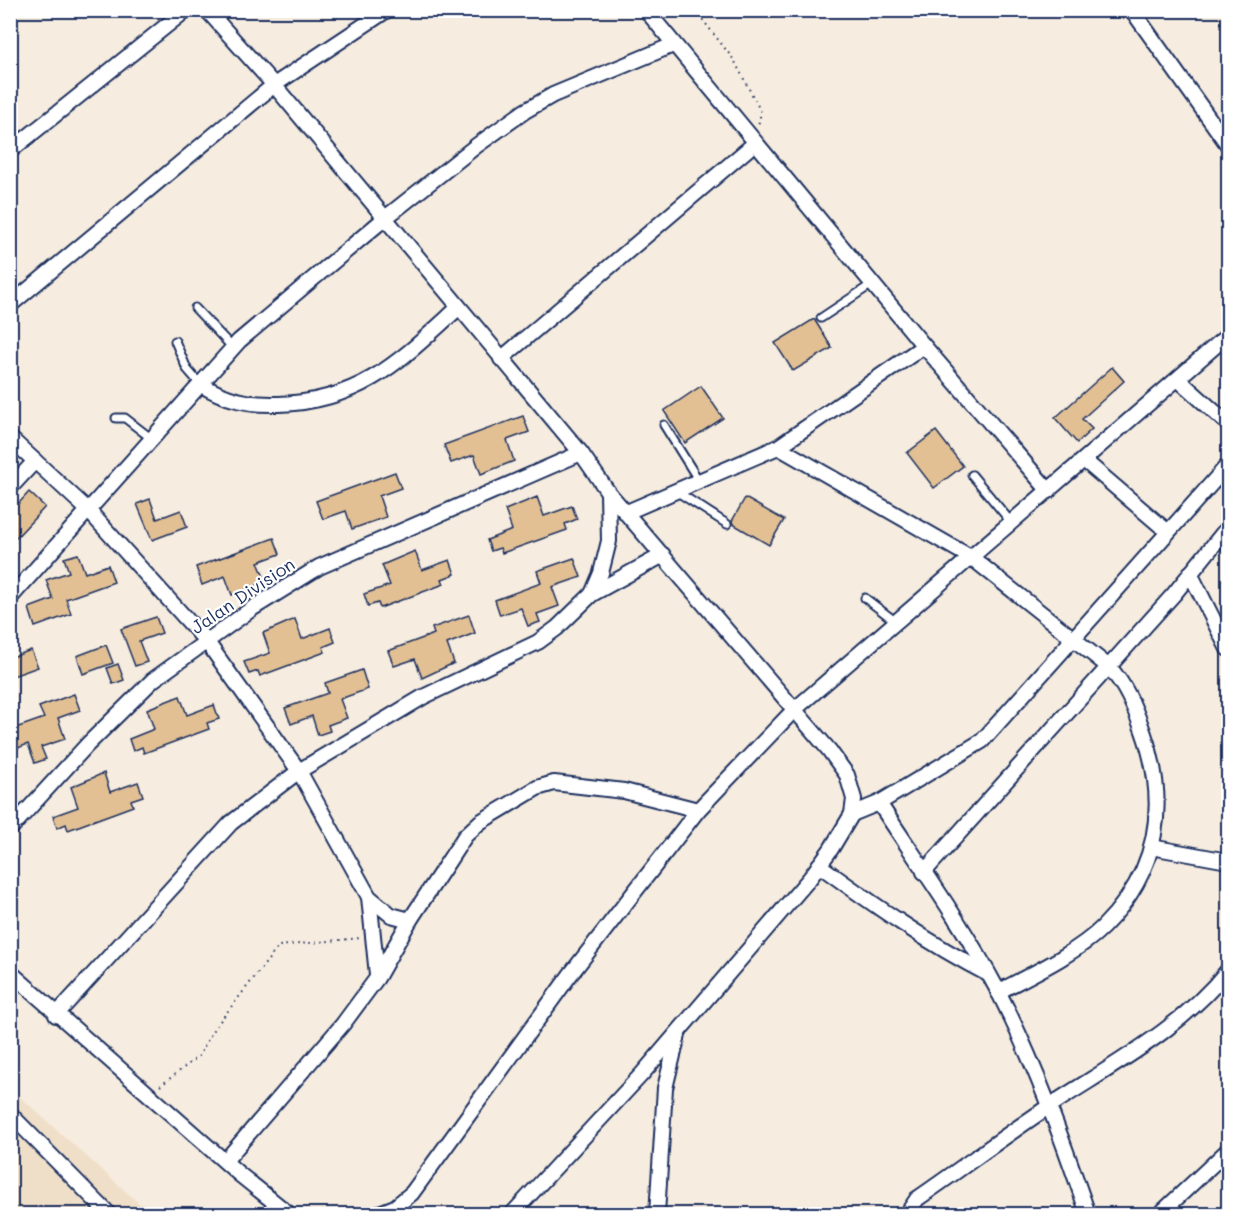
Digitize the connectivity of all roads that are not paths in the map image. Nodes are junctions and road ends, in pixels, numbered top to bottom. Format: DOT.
graph roads {
  1 [pos="207,10"];
  2 [pos="387,10"];
  3 [pos="646,10"];
  4 [pos="1132,10"];
  5 [pos="178,13"];
  6 [pos="674,45"];
  7 [pos="274,86"];
  8 [pos="754,143"];
  9 [pos="1228,145"];
  10 [pos="10,150"];
  11 [pos="384,219"];
  12 [pos="872,284"];
  13 [pos="10,305"];
  14 [pos="195,308"];
  15 [pos="457,309"];
  16 [pos="821,318"];
  17 [pos="1228,335"];
  18 [pos="175,341"];
  19 [pos="924,346"];
  20 [pos="233,348"];
  21 [pos="501,359"];
  22 [pos="1179,380"];
  23 [pos="201,384"];
  24 [pos="117,418"];
  25 [pos="1228,424"];
  26 [pos="664,425"];
  27 [pos="10,438"];
  28 [pos="152,439"];
  29 [pos="778,447"];
  30 [pos="581,453"];
  31 [pos="36,460"];
  32 [pos="1085,461"];
  33 [pos="1228,465"];
  34 [pos="972,475"];
  35 [pos="699,481"];
  36 [pos="10,488"];
  37 [pos="676,491"];
  38 [pos="1049,491"];
  39 [pos="608,492"];
  40 [pos="88,510"];
  41 [pos="627,512"];
  42 [pos="1011,522"];
  43 [pos="727,524"];
  44 [pos="1228,527"];
  45 [pos="1168,532"];
  46 [pos="663,555"];
  47 [pos="972,558"];
  48 [pos="1190,573"];
  49 [pos="592,594"];
  50 [pos="10,598"];
  51 [pos="865,598"];
  52 [pos="895,621"];
  53 [pos="1073,638"];
  54 [pos="207,642"];
  55 [pos="1228,649"];
  56 [pos="1109,667"];
  57 [pos="794,710"];
  58 [pos="299,771"];
  59 [pos="879,803"];
  60 [pos="698,810"];
  61 [pos="852,814"];
  62 [pos="10,829"];
  63 [pos="1151,847"];
  64 [pos="1228,861"];
  65 [pos="819,865"];
  66 [pos="924,872"];
  67 [pos="369,897"];
  68 [pos="410,920"];
  69 [pos="1228,970"];
  70 [pos="10,972"];
  71 [pos="988,974"];
  72 [pos="377,978"];
  73 [pos="998,992"];
  74 [pos="56,1015"];
  75 [pos="679,1031"];
  76 [pos="642,1074"];
  77 [pos="665,1088"];
  78 [pos="1049,1106"];
  79 [pos="10,1114"];
  80 [pos="1228,1150"];
  81 [pos="225,1161"];
  82 [pos="109,1215"];
  83 [pos="289,1215"];
  84 [pos="376,1215"];
  85 [pos="512,1215"];
  86 [pos="657,1215"];
  87 [pos="907,1215"];
  88 [pos="1088,1215"];
  89 [pos="1160,1215"];
  1 -- 7 [label="street"];
  2 -- 7 [label="street"];
  3 -- 6 [label="street"];
  4 -- 9 [label="street"];
  5 -- 10 [label="street"];
  6 -- 8 [label="street"];
  6 -- 11 [label="street"];
  7 -- 11 [label="street"];
  7 -- 13 [label="street"];
  8 -- 12 [label="street"];
  8 -- 21 [label="street"];
  11 -- 15 [label="street"];
  11 -- 20 [label="street"];
  12 -- 16 [label="lane"];
  12 -- 19 [label="street"];
  14 -- 20 [label="lane"];
  15 -- 21 [label="street"];
  15 -- 23 [label="street"];
  17 -- 22 [label="street"];
  18 -- 23 [label="lane"];
  19 -- 29 [label="street"];
  19 -- 38 [label="street"];
  20 -- 23 [label="street"];
  21 -- 30 [label="street"];
  22 -- 25 [label="street"];
  22 -- 32 [label="street"];
  23 -- 28 [label="street"];
  24 -- 28 [label="lane"];
  26 -- 35 [label="lane"];
  27 -- 31 [label="street"];
  28 -- 40 [label="street"];
  29 -- 35 [label="street"];
  29 -- 47 [label="street"];
  30 -- 39 [label="street"];
  30 -- 54 [label="street, Jalan Division"];
  31 -- 36 [label="street"];
  31 -- 40 [label="street"];
  32 -- 38 [label="street"];
  32 -- 45 [label="street"];
  33 -- 45 [label="street"];
  34 -- 42 [label="lane"];
  35 -- 37 [label="street"];
  37 -- 41 [label="street"];
  37 -- 43 [label="lane"];
  38 -- 42 [label="street"];
  39 -- 41 [label="street"];
  39 -- 49 [label="street"];
  40 -- 50 [label="street"];
  40 -- 54 [label="street"];
  41 -- 46 [label="street"];
  42 -- 47 [label="street"];
  44 -- 48 [label="street"];
  45 -- 53 [label="street"];
  46 -- 49 [label="street"];
  46 -- 57 [label="street"];
  47 -- 52 [label="street"];
  47 -- 53 [label="street"];
  48 -- 55 [label="street"];
  48 -- 56 [label="street"];
  49 -- 58 [label="street"];
  51 -- 52 [label="lane"];
  52 -- 57 [label="street"];
  53 -- 56 [label="street"];
  53 -- 59 [label="street"];
  54 -- 58 [label="street"];
  54 -- 62 [label="street, Jalan Division"];
  56 -- 63 [label="street"];
  56 -- 66 [label="street"];
  57 -- 60 [label="street"];
  57 -- 61 [label="street"];
  58 -- 67 [label="street"];
  58 -- 74 [label="street"];
  59 -- 61 [label="street"];
  59 -- 66 [label="street"];
  60 -- 68 [label="street"];
  60 -- 84 [label="street"];
  61 -- 65 [label="street"];
  63 -- 64 [label="street"];
  63 -- 73 [label="street"];
  65 -- 71 [label="street"];
  65 -- 75 [label="street"];
  66 -- 71 [label="street"];
  67 -- 68 [label="street"];
  67 -- 72 [label="street"];
  68 -- 72 [label="street"];
  69 -- 78 [label="street"];
  70 -- 74 [label="street"];
  71 -- 73 [label="street"];
  72 -- 81 [label="street"];
  73 -- 78 [label="street"];
  74 -- 81 [label="street"];
  75 -- 76 [label="street"];
  75 -- 77 [label="street"];
  76 -- 77 [label="street"];
  76 -- 85 [label="street"];
  77 -- 86 [label="street"];
  78 -- 87 [label="street"];
  78 -- 88 [label="street"];
  79 -- 82 [label="street"];
  80 -- 89 [label="street"];
  81 -- 83 [label="street"];
}
